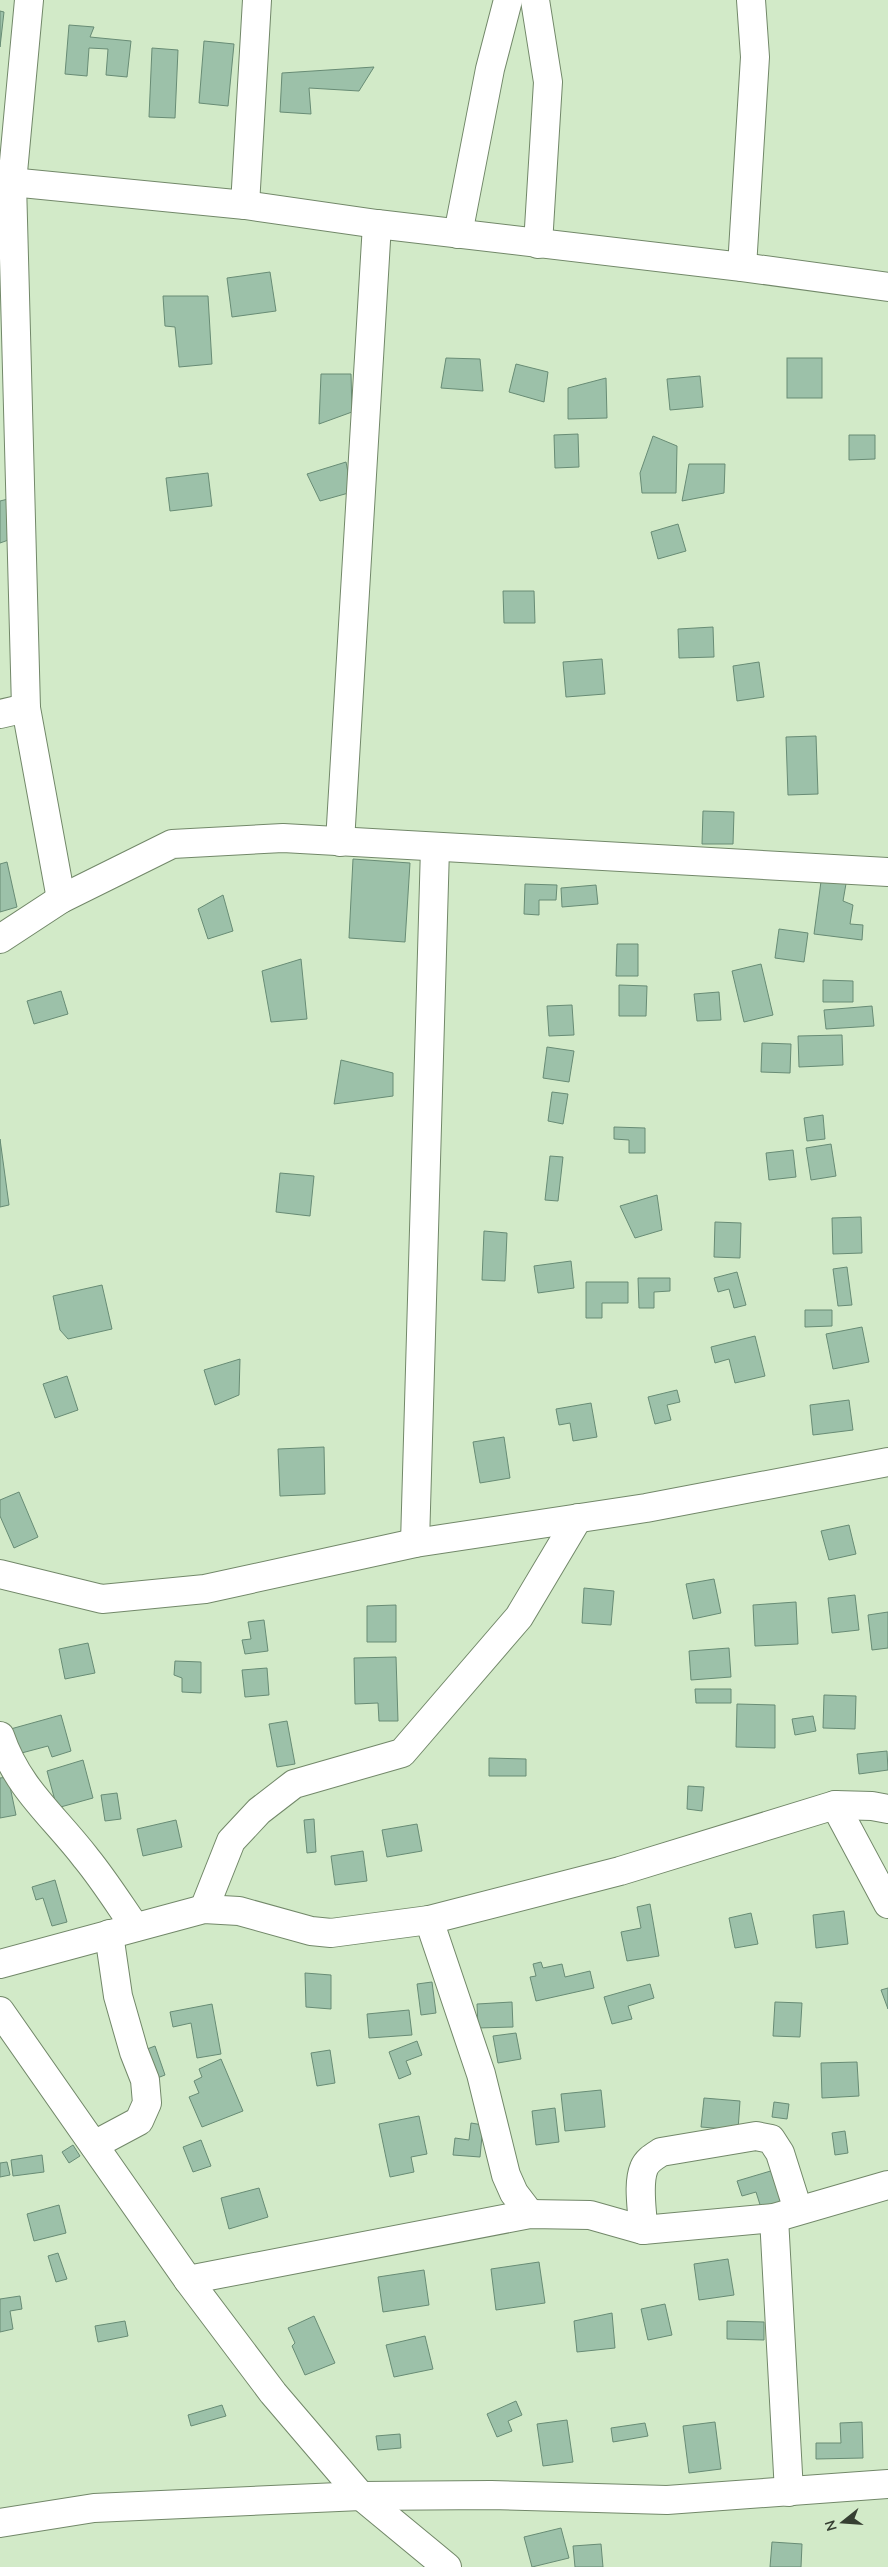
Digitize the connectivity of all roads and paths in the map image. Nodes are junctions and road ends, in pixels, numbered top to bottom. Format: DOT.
graph roads {
  1 [pos="29,0"];
  2 [pos="257,0"];
  3 [pos="508,0"];
  4 [pos="535,0"];
  5 [pos="751,0"];
  6 [pos="6,182"];
  7 [pos="245,205"];
  8 [pos="376,224"];
  9 [pos="458,234"];
  10 [pos="538,244"];
  11 [pos="742,266"];
  12 [pos="888,287"];
  13 [pos="13,711"];
  14 [pos="340,842"];
  15 [pos="435,848"];
  16 [pos="888,872"];
  17 [pos="61,899"];
  18 [pos="0,939"];
  19 [pos="888,1462"];
  20 [pos="578,1518"];
  21 [pos="415,1543"];
  22 [pos="0,1574"];
  23 [pos="0,1736"];
  24 [pos="835,1805"];
  25 [pos="888,1809"];
  26 [pos="888,1904"];
  27 [pos="204,1908"];
  28 [pos="429,1920"];
  29 [pos="135,1927"];
  30 [pos="109,1934"];
  31 [pos="0,1964"];
  32 [pos="0,2011"];
  33 [pos="94,2145"];
  34 [pos="888,2185"];
  35 [pos="530,2214"];
  36 [pos="786,2214"];
  37 [pos="644,2230"];
  38 [pos="188,2280"];
  39 [pos="888,2484"];
  40 [pos="790,2492"];
  41 [pos="361,2496"];
  42 [pos="0,2523"];
  43 [pos="446,2567"];
  1 -- 6 [label="street"];
  2 -- 7 [label="street"];
  3 -- 9 [label="street"];
  4 -- 10 [label="street"];
  5 -- 11 [label="street"];
  6 -- 7 [label="street"];
  6 -- 13 [label="street"];
  7 -- 8 [label="street"];
  8 -- 9 [label="street"];
  8 -- 14 [label="street"];
  9 -- 10 [label="street"];
  10 -- 11 [label="street"];
  11 -- 12 [label="street"];
  13 -- 17 [label="street"];
  14 -- 15 [label="street"];
  14 -- 17 [label="street"];
  15 -- 16 [label="street"];
  15 -- 21 [label="street"];
  17 -- 18 [label="street"];
  19 -- 20 [label="street"];
  20 -- 21 [label="street"];
  20 -- 27 [label="street"];
  21 -- 22 [label="street"];
  23 -- 29 [label="street"];
  24 -- 25 [label="street"];
  24 -- 26 [label="street"];
  24 -- 28 [label="street"];
  27 -- 28 [label="street"];
  27 -- 29 [label="street"];
  28 -- 35 [label="street"];
  29 -- 30 [label="street"];
  30 -- 31 [label="street"];
  30 -- 33 [label="street"];
  32 -- 33 [label="street"];
  33 -- 38 [label="street"];
  34 -- 36 [label="street"];
  35 -- 37 [label="street"];
  35 -- 38 [label="street"];
  36 -- 37 [label="street"];
  36 -- 37 [label="street"];
  36 -- 40 [label="street"];
  38 -- 41 [label="street"];
  39 -- 40 [label="street"];
  40 -- 41 [label="street"];
  41 -- 42 [label="street"];
  41 -- 43 [label="street"];
}
